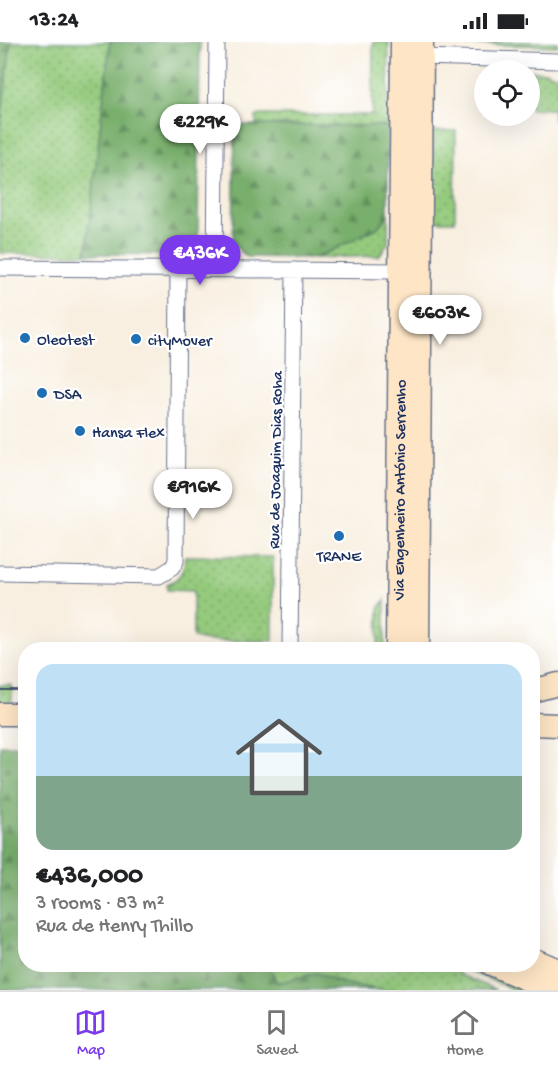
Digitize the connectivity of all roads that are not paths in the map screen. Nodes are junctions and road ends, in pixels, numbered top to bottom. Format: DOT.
graph roads {
  1 [pos="217,42"];
  2 [pos="402,42"];
  3 [pos="422,50"];
  4 [pos="558,61"];
  5 [pos="0,268"];
  6 [pos="178,269"];
  7 [pos="215,269"];
  8 [pos="294,270"];
  9 [pos="400,271"];
  10 [pos="0,573"];
  11 [pos="290,642"];
  12 [pos="397,642"];
  13 [pos="418,642"];
  14 [pos="558,684"];
  15 [pos="540,689"];
  16 [pos="0,714"];
  17 [pos="18,714"];
  18 [pos="540,724"];
  19 [pos="558,724"];
  20 [pos="0,729"];
  21 [pos="18,729"];
  22 [pos="540,962"];
  23 [pos="558,970"];
  24 [pos="509,972"];
  25 [pos="551,990"];
  1 -- 7 [label="street"];
  2 -- 9 [label="main road, Via Engenheiro António Serrenho"];
  3 -- 4 [label="street"];
  3 -- 13 [label="main road, Via Engenheiro António Serrenho"];
  5 -- 6 [label="street"];
  6 -- 7 [label="street"];
  6 -- 10 [label="street"];
  7 -- 8 [label="street"];
  8 -- 9 [label="street"];
  8 -- 11 [label="street, Rua de Joaquim Dias Roha"];
  9 -- 12 [label="main road, Via Engenheiro António Serrenho"];
  14 -- 15 [label="main road"];
  16 -- 17 [label="main road"];
  18 -- 19 [label="main road"];
  20 -- 21 [label="main road"];
  22 -- 23 [label="main road"];
  24 -- 25 [label="main road"];
}
